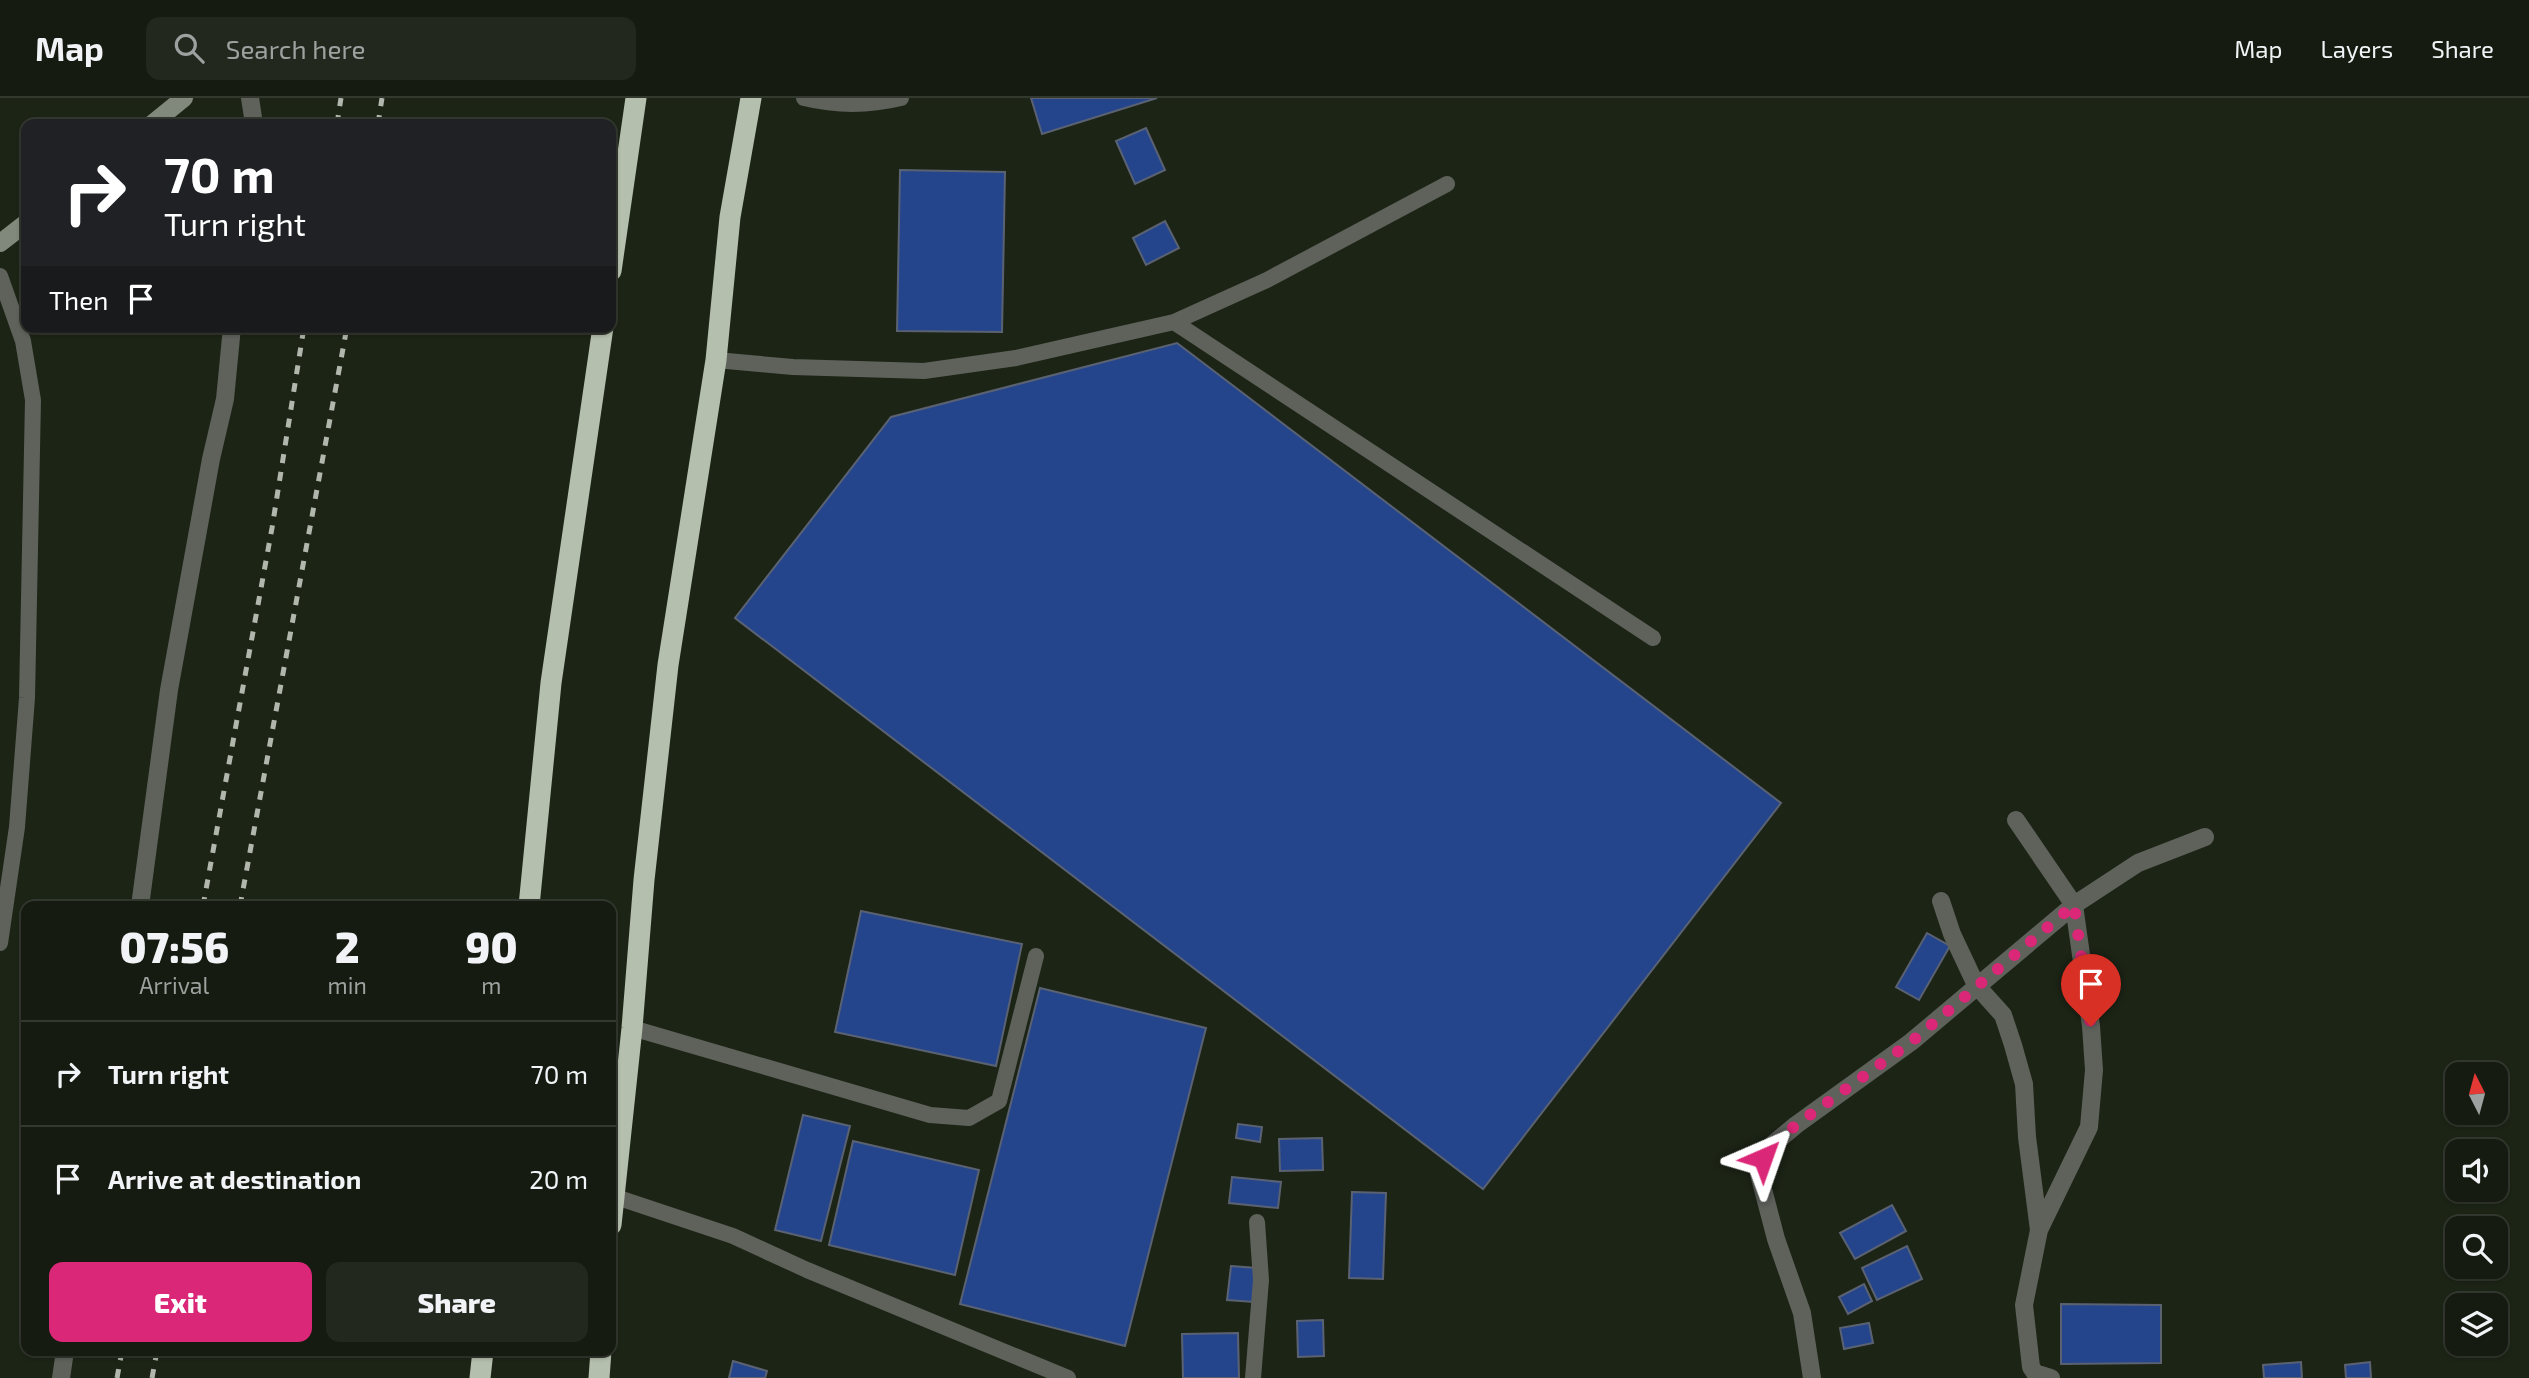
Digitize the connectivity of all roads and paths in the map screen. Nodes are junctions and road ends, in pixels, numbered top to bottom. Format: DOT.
graph roads {
  1 [pos="184,98"];
  2 [pos="250,98"];
  3 [pos="636,98"];
  4 [pos="751,98"];
  5 [pos="804,98"];
  6 [pos="901,98"];
  7 [pos="158,119"];
  8 [pos="253,119"];
  9 [pos="1447,184"];
  10 [pos="21,227"];
  11 [pos="616,236"];
  12 [pos="0,243"];
  13 [pos="0,276"];
  14 [pos="1174,322"];
  15 [pos="231,333"];
  16 [pos="602,333"];
  17 [pos="716,360"];
  18 [pos="1653,638"];
  19 [pos="2016,820"];
  20 [pos="2205,837"];
  21 [pos="141,901"];
  22 [pos="529,901"];
  23 [pos="1941,901"];
  24 [pos="2074,905"];
  25 [pos="0,943"];
  26 [pos="1037,956"];
  27 [pos="1976,985"];
  28 [pos="632,1028"];
  29 [pos="616,1169"];
  30 [pos="616,1197"];
  31 [pos="1257,1222"];
  32 [pos="2039,1230"];
  33 [pos="64,1356"];
  34 [pos="482,1356"];
  35 [pos="601,1356"];
  36 [pos="61,1378"];
  37 [pos="480,1378"];
  38 [pos="599,1378"];
  39 [pos="1068,1378"];
  40 [pos="1253,1378"];
  41 [pos="1812,1378"];
  42 [pos="2051,1378"];
  1 -- 7 [label="street"];
  2 -- 8 [label="street"];
  3 -- 11 [label="highway"];
  4 -- 17 [label="highway"];
  5 -- 6 [label="lane"];
  9 -- 14 [label="lane"];
  10 -- 12 [label="street"];
  13 -- 25 [label="lane"];
  14 -- 17 [label="lane"];
  14 -- 18 [label="lane"];
  15 -- 21 [label="street"];
  16 -- 22 [label="highway"];
  17 -- 28 [label="highway"];
  19 -- 24 [label="street"];
  20 -- 24 [label="street"];
  23 -- 27 [label="street"];
  24 -- 27 [label="street"];
  24 -- 32 [label="street"];
  26 -- 28 [label="lane"];
  27 -- 32 [label="street"];
  27 -- 41 [label="street"];
  28 -- 29 [label="highway"];
  30 -- 39 [label="lane"];
  31 -- 40 [label="lane"];
  32 -- 42 [label="street"];
  33 -- 36 [label="street"];
  34 -- 37 [label="highway"];
  35 -- 38 [label="highway"];
}
